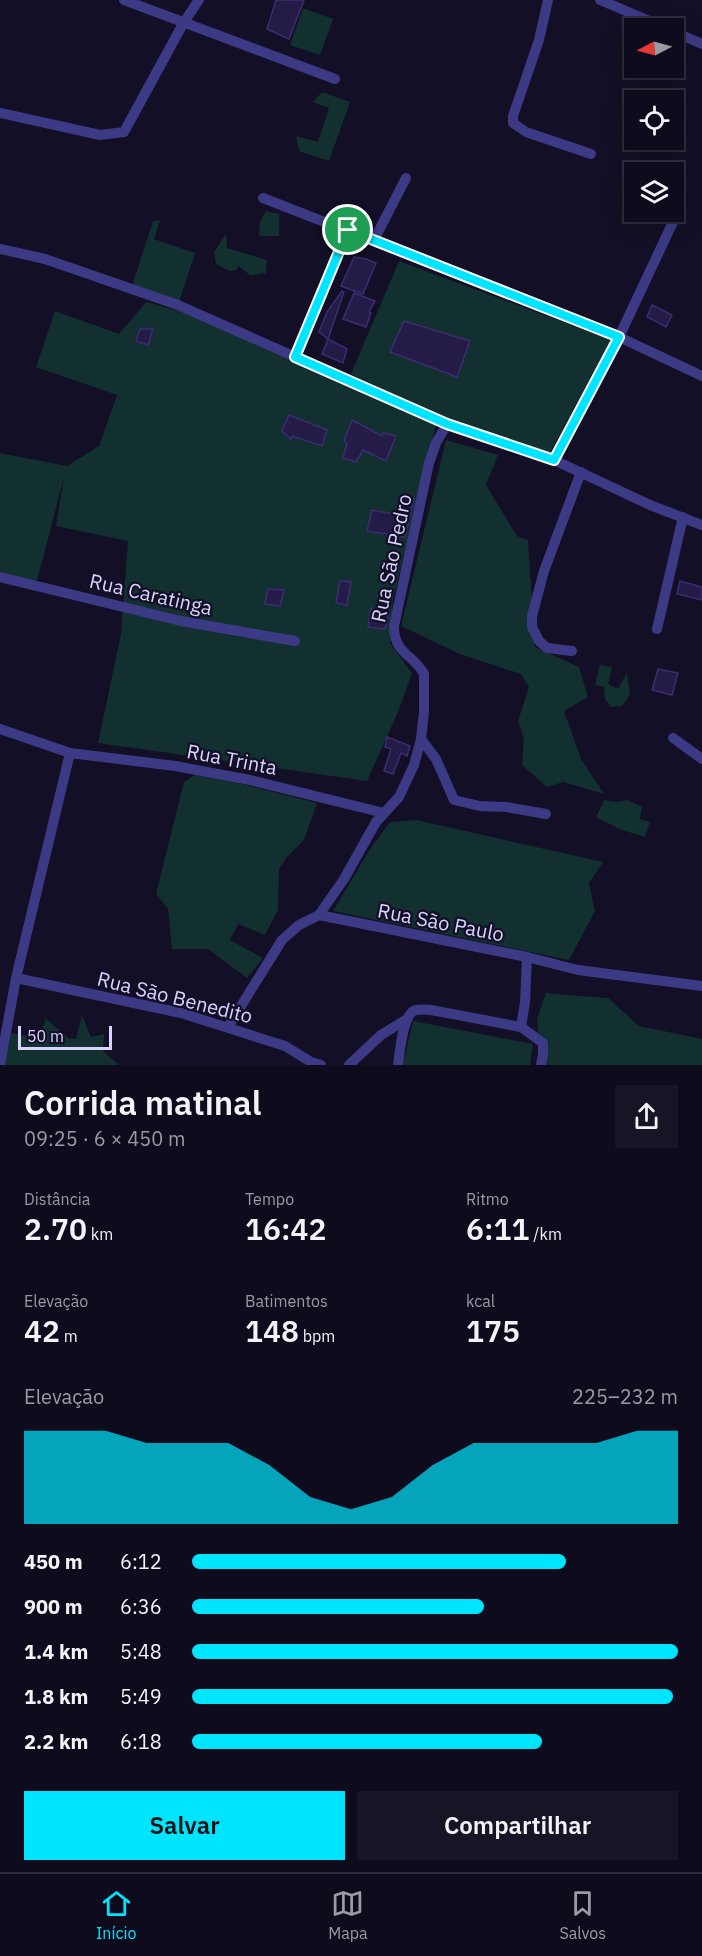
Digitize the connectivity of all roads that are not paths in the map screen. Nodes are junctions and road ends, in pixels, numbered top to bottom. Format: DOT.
graph roads {
  1 [pos="124,0"];
  2 [pos="199,0"];
  3 [pos="548,0"];
  4 [pos="600,0"];
  5 [pos="642,18"];
  6 [pos="184,22"];
  7 [pos="684,36"];
  8 [pos="702,44"];
  9 [pos="335,79"];
  10 [pos="0,113"];
  11 [pos="591,154"];
  12 [pos="406,178"];
  13 [pos="263,198"];
  14 [pos="673,222"];
  15 [pos="348,230"];
  16 [pos="374,240"];
  17 [pos="0,249"];
  18 [pos="619,337"];
  19 [pos="295,357"];
  20 [pos="702,376"];
  21 [pos="447,424"];
  22 [pos="554,460"];
  23 [pos="581,472"];
  24 [pos="683,517"];
  25 [pos="702,525"];
  26 [pos="0,577"];
  27 [pos="657,629"];
  28 [pos="294,640"];
  29 [pos="572,651"];
  30 [pos="0,729"];
  31 [pos="673,738"];
  32 [pos="421,739"];
  33 [pos="70,753"];
  34 [pos="702,759"];
  35 [pos="384,813"];
  36 [pos="546,814"];
  37 [pos="319,915"];
  38 [pos="527,957"];
  39 [pos="16,978"];
  40 [pos="702,986"];
  41 [pos="407,1019"];
  42 [pos="228,1027"];
  43 [pos="521,1027"];
  44 [pos="0,1065"];
  45 [pos="321,1065"];
  46 [pos="349,1065"];
  47 [pos="398,1065"];
  48 [pos="541,1065"];
  1 -- 6 [label="street"];
  2 -- 6 [label="street"];
  3 -- 11 [label="street"];
  4 -- 5 [label="street"];
  6 -- 9 [label="street"];
  6 -- 10 [label="street"];
  7 -- 8 [label="street"];
  12 -- 16 [label="street"];
  13 -- 15 [label="street"];
  14 -- 18 [label="street"];
  15 -- 16 [label="street"];
  15 -- 19 [label="street"];
  16 -- 18 [label="street"];
  17 -- 19 [label="street"];
  18 -- 20 [label="street"];
  18 -- 22 [label="street"];
  19 -- 21 [label="street"];
  21 -- 22 [label="street"];
  21 -- 32 [label="street, Rua São Pedro"];
  22 -- 23 [label="street"];
  23 -- 24 [label="street"];
  23 -- 29 [label="street"];
  24 -- 25 [label="street"];
  24 -- 27 [label="street"];
  26 -- 28 [label="street, Rua Caratinga"];
  30 -- 33 [label="street, Rua Trinta"];
  31 -- 34 [label="street"];
  32 -- 35 [label="street, Rua São Pedro"];
  32 -- 36 [label="street"];
  33 -- 35 [label="street, Rua Trinta"];
  33 -- 39 [label="street"];
  35 -- 37 [label="street, Rua São Pedro"];
  37 -- 38 [label="street, Rua São Paulo"];
  37 -- 42 [label="street"];
  38 -- 40 [label="street, Rua São Paulo"];
  38 -- 43 [label="street"];
  39 -- 42 [label="street, Rua São Benedito"];
  39 -- 44 [label="street"];
  41 -- 43 [label="street"];
  41 -- 46 [label="street"];
  41 -- 47 [label="street"];
  42 -- 45 [label="street, Rua São Benedito"];
  43 -- 48 [label="street"];
}
